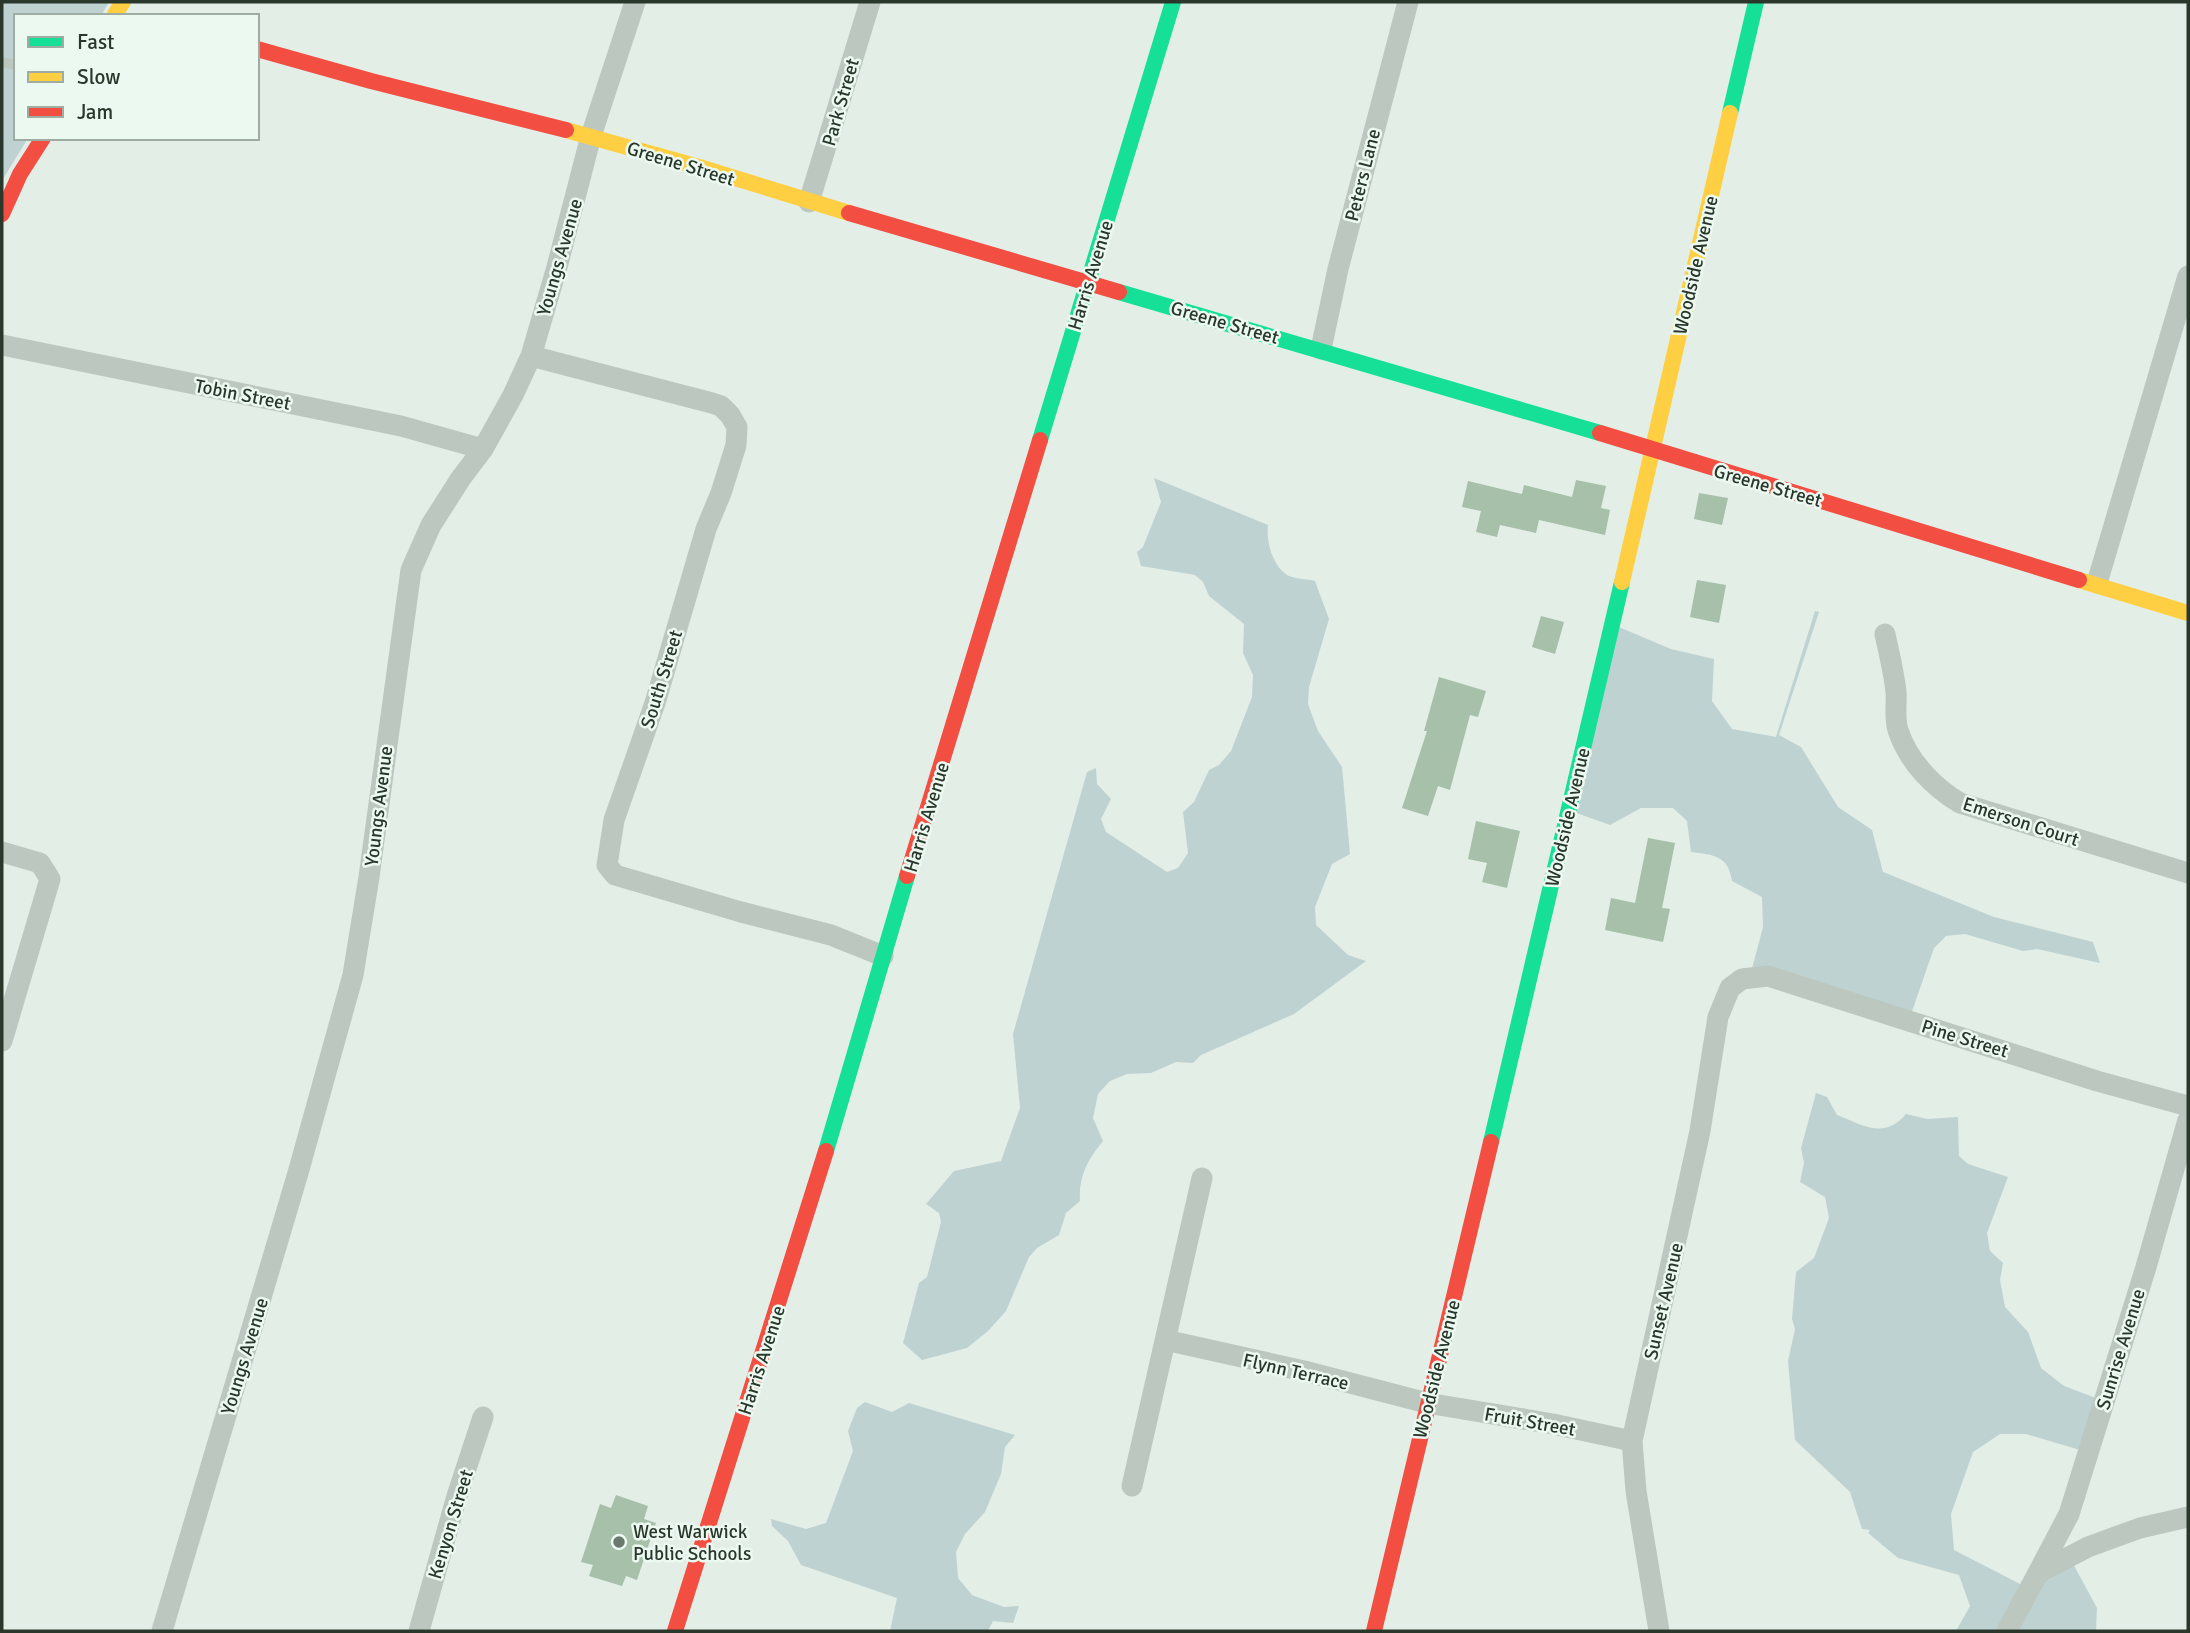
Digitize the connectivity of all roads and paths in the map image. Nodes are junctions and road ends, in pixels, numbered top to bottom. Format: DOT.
graph roads {
  1 [pos="635,2"];
  2 [pos="870,2"];
  3 [pos="1173,2"];
  4 [pos="1408,2"];
  5 [pos="1756,2"];
  6 [pos="259,50"];
  7 [pos="591,136"];
  8 [pos="42,140"];
  9 [pos="809,202"];
  10 [pos="2,214"];
  11 [pos="2188,276"];
  12 [pos="1089,282"];
  13 [pos="2,345"];
  14 [pos="1321,349"];
  15 [pos="531,356"];
  16 [pos="483,449"];
  17 [pos="1651,450"];
  18 [pos="2097,583"];
  19 [pos="2188,612"];
  20 [pos="1885,634"];
  21 [pos="2,852"];
  22 [pos="2188,873"];
  23 [pos="883,956"];
  24 [pos="1742,979"];
  25 [pos="2,1041"];
  26 [pos="2188,1106"];
  27 [pos="2188,1120"];
  28 [pos="1202,1178"];
  29 [pos="1165,1340"];
  30 [pos="1427,1403"];
  31 [pos="483,1417"];
  32 [pos="1632,1441"];
  33 [pos="1132,1486"];
  34 [pos="2188,1517"];
  35 [pos="2038,1573"];
  36 [pos="162,1631"];
  37 [pos="419,1631"];
  38 [pos="675,1631"];
  39 [pos="1374,1631"];
  40 [pos="1659,1631"];
  41 [pos="2007,1631"];
  1 -- 7 [label="street, Youngs Avenue"];
  2 -- 9 [label="street, Park Street"];
  3 -- 12 [label="street, Harris Avenue"];
  4 -- 14 [label="street, Peters Lane"];
  5 -- 17 [label="street, Woodside Avenue"];
  6 -- 7 [label="street, Greene Street"];
  7 -- 9 [label="street, Greene Street"];
  7 -- 15 [label="street, Youngs Avenue"];
  8 -- 10 [label="street"];
  9 -- 12 [label="street, Greene Street"];
  11 -- 18 [label="street"];
  12 -- 14 [label="street, Greene Street"];
  12 -- 23 [label="street, Harris Avenue"];
  13 -- 16 [label="street, Tobin Street"];
  14 -- 17 [label="street, Greene Street"];
  15 -- 16 [label="street, Youngs Avenue"];
  15 -- 23 [label="street, South Street"];
  16 -- 36 [label="street, Youngs Avenue"];
  17 -- 18 [label="street, Greene Street"];
  17 -- 30 [label="street, Woodside Avenue"];
  18 -- 19 [label="street, Greene Street"];
  20 -- 22 [label="street, Emerson Court"];
  21 -- 25 [label="street"];
  23 -- 38 [label="street, Harris Avenue"];
  24 -- 26 [label="street, Pine Street"];
  24 -- 32 [label="street, Sunset Avenue"];
  27 -- 35 [label="street, Sunrise Avenue"];
  28 -- 29 [label="street"];
  29 -- 30 [label="street, Flynn Terrace"];
  29 -- 33 [label="street"];
  30 -- 32 [label="street, Fruit Street"];
  30 -- 39 [label="street, Woodside Avenue"];
  31 -- 37 [label="street, Kenyon Street"];
  32 -- 40 [label="street, Sunset Avenue"];
  34 -- 35 [label="street"];
  35 -- 41 [label="street, Sunrise Avenue"];
}
